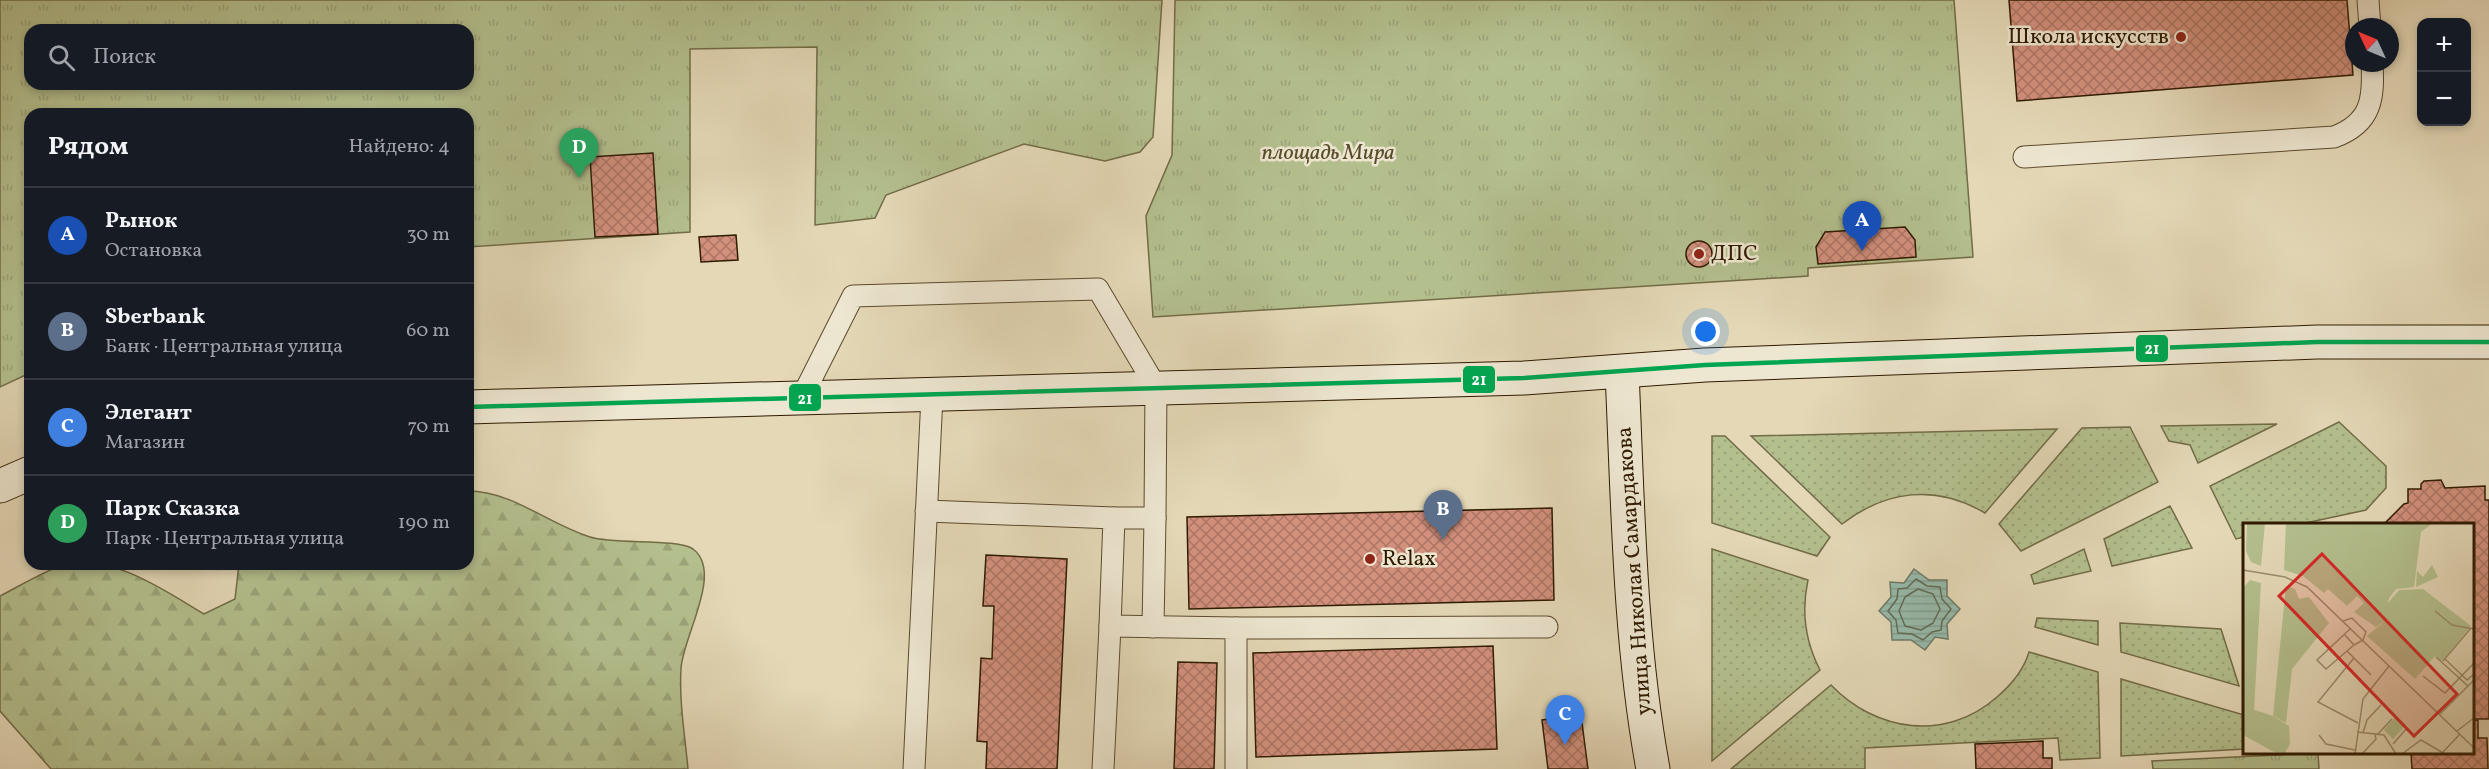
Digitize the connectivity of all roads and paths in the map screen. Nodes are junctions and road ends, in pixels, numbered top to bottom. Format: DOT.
graph roads {
  1 [pos="2368,0"];
  2 [pos="2369,18"];
  3 [pos="2373,72"];
  4 [pos="2024,157"];
  5 [pos="2489,342"];
  6 [pos="1622,372"];
  7 [pos="1156,387"];
  8 [pos="932,396"];
  9 [pos="801,399"];
  10 [pos="474,407"];
  11 [pos="24,476"];
  12 [pos="0,486"];
  13 [pos="926,511"];
  14 [pos="1114,518"];
  15 [pos="1155,518"];
  16 [pos="1110,626"];
  17 [pos="1153,627"];
  18 [pos="1547,627"];
  19 [pos="1236,628"];
  20 [pos="914,769"];
  21 [pos="1103,769"];
  22 [pos="1236,769"];
  23 [pos="1653,769"];
  1 -- 2 [label="lane"];
  3 -- 4 [label="lane"];
  5 -- 6 [label="main road"];
  6 -- 7 [label="main road"];
  6 -- 23 [label="main road, улица Николая Самардакова"];
  7 -- 8 [label="main road"];
  7 -- 9 [label="lane"];
  7 -- 15 [label="lane"];
  8 -- 9 [label="main road"];
  8 -- 13 [label="lane"];
  9 -- 10 [label="main road"];
  11 -- 12 [label="main road"];
  13 -- 14 [label="lane"];
  13 -- 20 [label="lane"];
  14 -- 15 [label="lane"];
  14 -- 16 [label="lane"];
  15 -- 17 [label="lane"];
  16 -- 17 [label="lane"];
  16 -- 21 [label="lane"];
  17 -- 19 [label="lane"];
  18 -- 19 [label="lane"];
  19 -- 22 [label="lane"];
}
